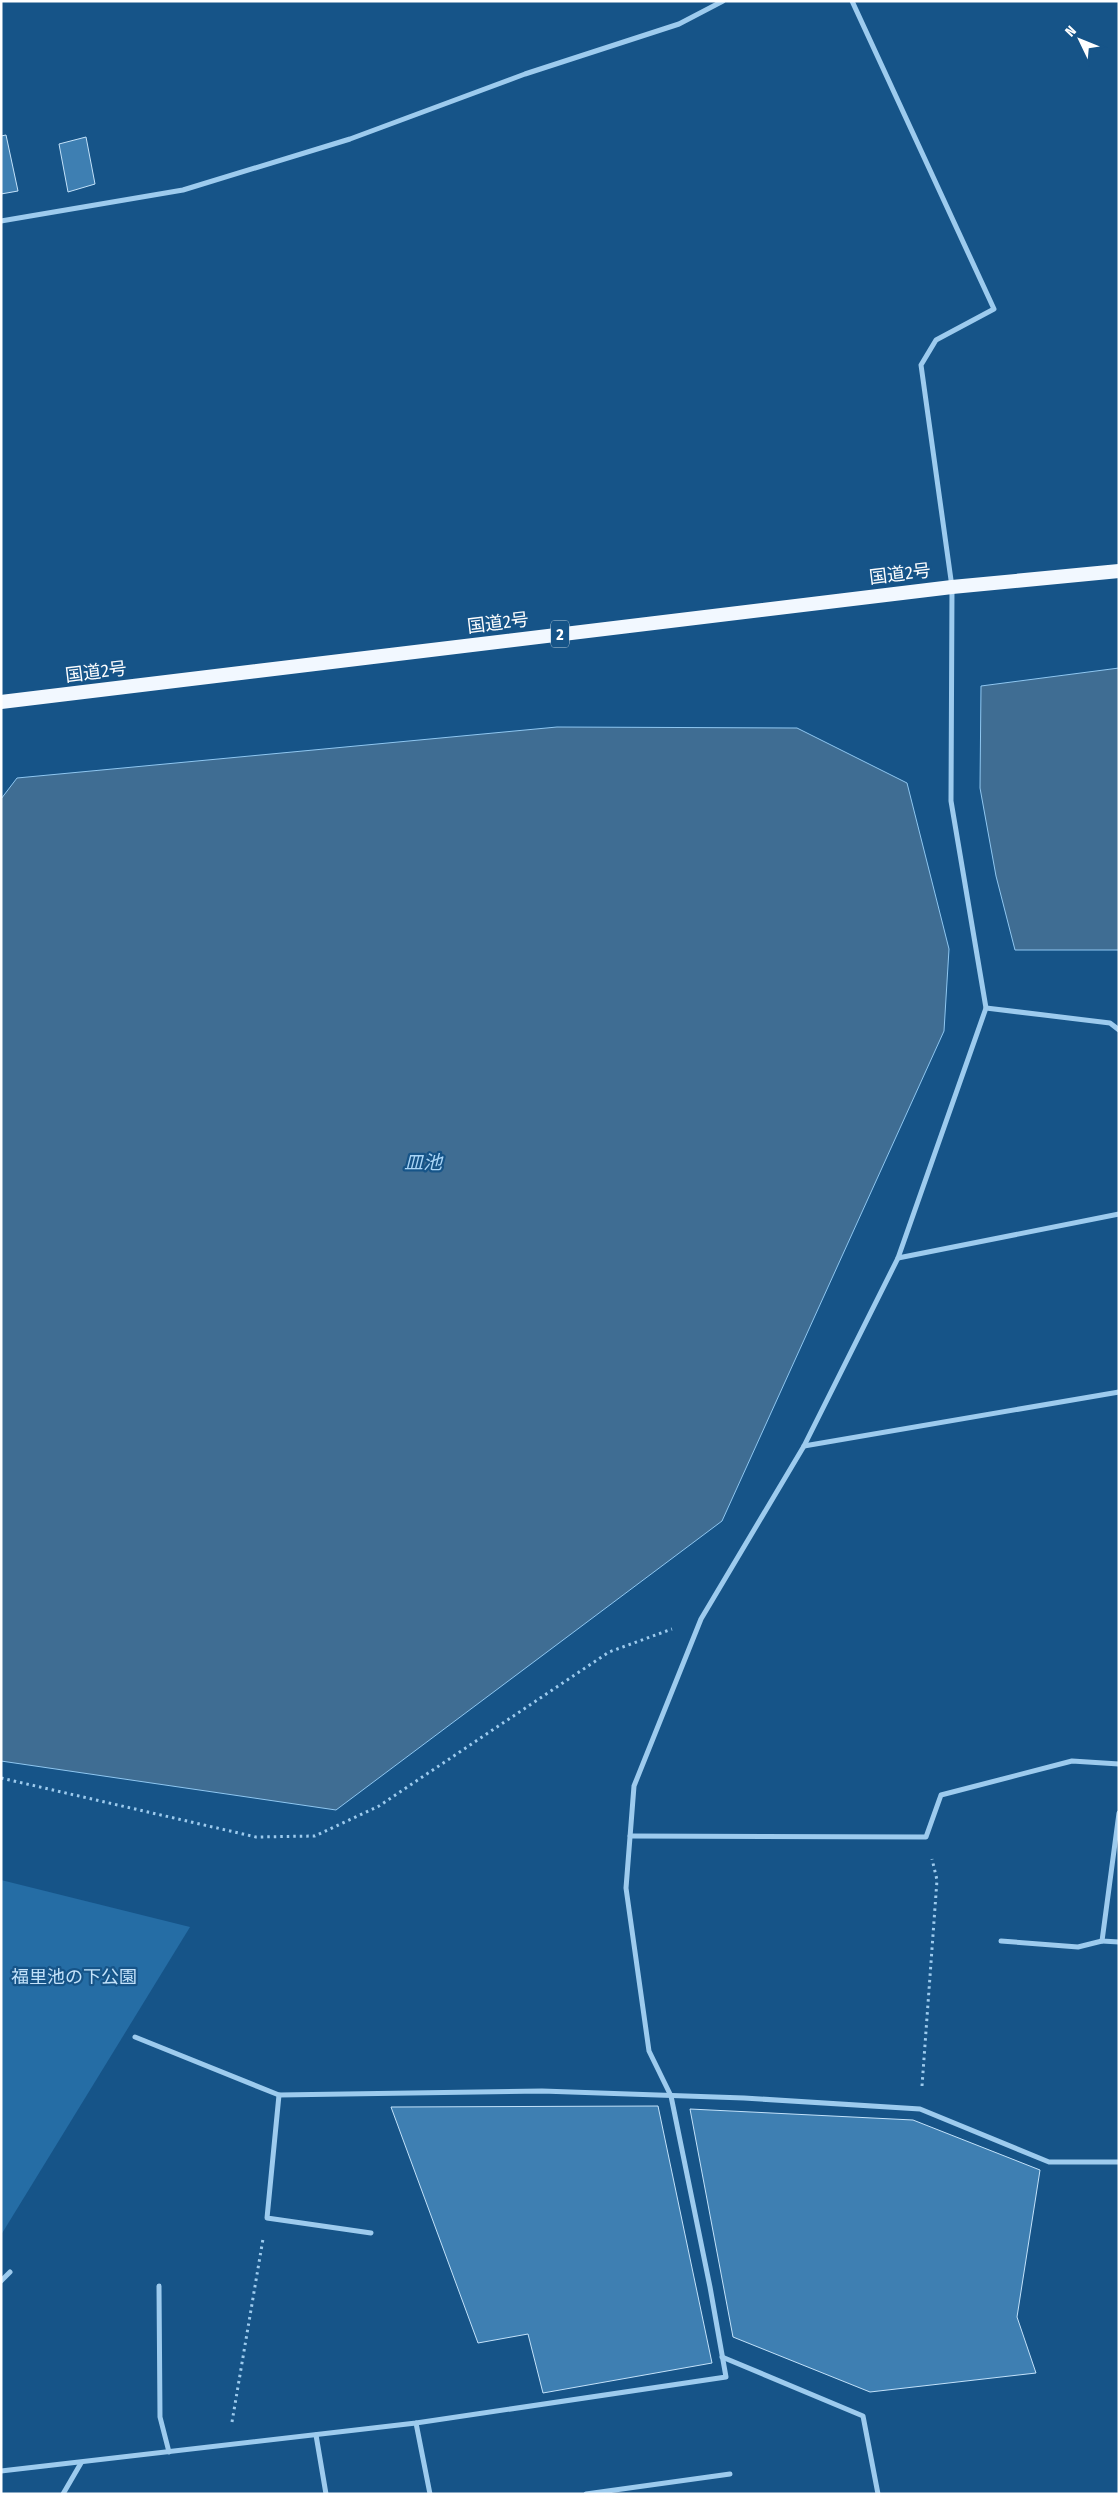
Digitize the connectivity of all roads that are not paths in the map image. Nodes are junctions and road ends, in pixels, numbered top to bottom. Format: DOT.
graph roads {
  1 [pos="722,1"];
  2 [pos="852,1"];
  3 [pos="1,221"];
  4 [pos="1119,571"];
  5 [pos="952,587"];
  6 [pos="1,702"];
  7 [pos="986,1008"];
  8 [pos="1119,1030"];
  9 [pos="1119,1214"];
  10 [pos="898,1258"];
  11 [pos="1119,1392"];
  12 [pos="804,1446"];
  13 [pos="1119,1764"];
  14 [pos="1119,1813"];
  15 [pos="630,1836"];
  16 [pos="1001,1941"];
  17 [pos="1102,1941"];
  18 [pos="1119,1942"];
  19 [pos="135,2037"];
  20 [pos="279,2095"];
  21 [pos="671,2096"];
  22 [pos="1119,2162"];
  23 [pos="371,2233"];
  24 [pos="10,2272"];
  25 [pos="1,2281"];
  26 [pos="159,2286"];
  27 [pos="722,2357"];
  28 [pos="416,2423"];
  29 [pos="316,2435"];
  30 [pos="169,2452"];
  31 [pos="80,2463"];
  32 [pos="1,2471"];
  33 [pos="730,2474"];
  34 [pos="63,2494"];
  35 [pos="326,2494"];
  36 [pos="430,2494"];
  37 [pos="586,2494"];
  38 [pos="878,2494"];
  1 -- 3 [label="street"];
  2 -- 5 [label="street"];
  4 -- 5 [label="highway, 国道2号 / 2"];
  5 -- 6 [label="highway, 国道2号 / 2"];
  5 -- 7 [label="street"];
  7 -- 8 [label="street"];
  7 -- 10 [label="street"];
  9 -- 10 [label="street"];
  10 -- 12 [label="street"];
  11 -- 12 [label="street"];
  12 -- 15 [label="street"];
  13 -- 15 [label="street"];
  14 -- 17 [label="street"];
  15 -- 21 [label="street"];
  16 -- 17 [label="street"];
  17 -- 18 [label="street"];
  19 -- 20 [label="street"];
  20 -- 21 [label="street"];
  20 -- 23 [label="street"];
  21 -- 22 [label="street"];
  21 -- 27 [label="street"];
  24 -- 25 [label="street"];
  26 -- 30 [label="street"];
  27 -- 28 [label="street"];
  27 -- 38 [label="street"];
  28 -- 29 [label="street"];
  28 -- 36 [label="street"];
  29 -- 30 [label="street"];
  29 -- 35 [label="street"];
  30 -- 31 [label="street"];
  31 -- 32 [label="street"];
  31 -- 34 [label="street"];
  33 -- 37 [label="street"];
}
